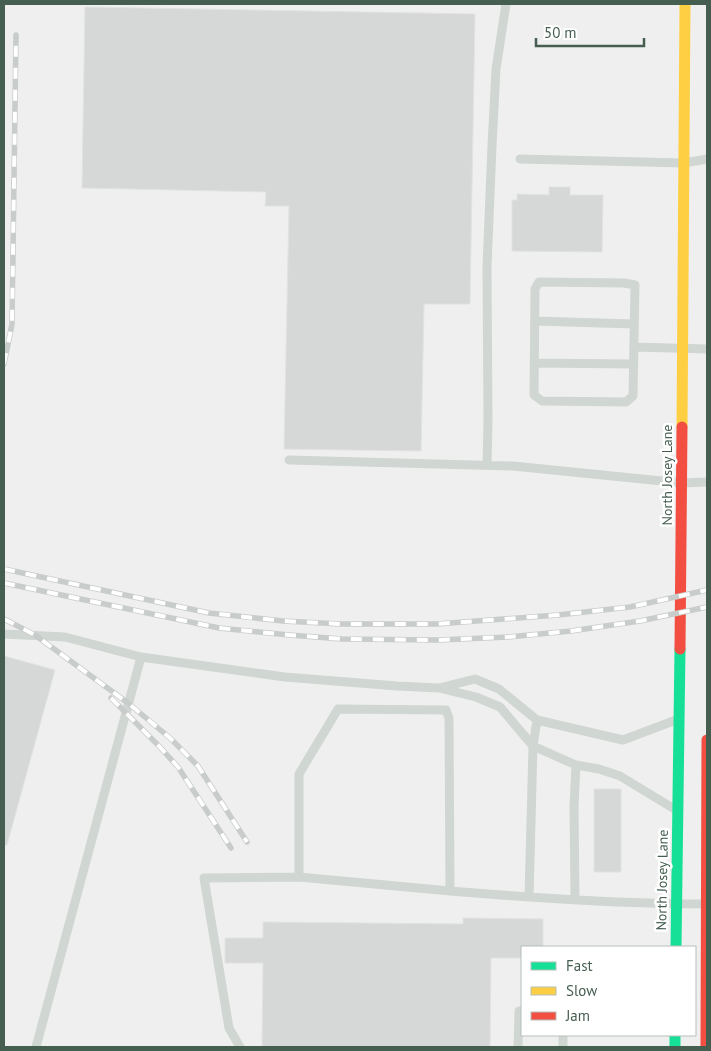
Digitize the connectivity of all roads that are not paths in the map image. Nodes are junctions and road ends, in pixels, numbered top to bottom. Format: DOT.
graph roads {
  1 [pos="506,4"];
  2 [pos="685,4"];
  3 [pos="707,159"];
  4 [pos="520,160"];
  5 [pos="684,163"];
  6 [pos="535,322"];
  7 [pos="634,324"];
  8 [pos="634,347"];
  9 [pos="682,348"];
  10 [pos="707,349"];
  11 [pos="535,363"];
  12 [pos="633,364"];
  13 [pos="289,460"];
  14 [pos="487,465"];
  15 [pos="707,482"];
  16 [pos="682,483"];
  17 [pos="4,634"];
  18 [pos="141,657"];
  19 [pos="440,688"];
  20 [pos="678,719"];
  21 [pos="536,720"];
  22 [pos="707,740"];
  23 [pos="534,746"];
  24 [pos="576,766"];
  25 [pos="678,811"];
  26 [pos="299,877"];
  27 [pos="450,891"];
  28 [pos="529,897"];
  29 [pos="575,899"];
  30 [pos="676,904"];
  31 [pos="706,904"];
  32 [pos="676,946"];
  33 [pos="706,949"];
  34 [pos="706,997"];
  35 [pos="521,1011"];
  36 [pos="36,1047"];
  37 [pos="240,1047"];
  38 [pos="518,1047"];
  39 [pos="706,1047"];
  1 -- 14 [label="lane"];
  2 -- 5 [label="main road, North Josey Lane"];
  3 -- 5 [label="lane"];
  4 -- 5 [label="lane"];
  5 -- 9 [label="main road, North Josey Lane"];
  6 -- 7 [label="lane"];
  6 -- 7 [label="lane"];
  6 -- 11 [label="lane"];
  7 -- 8 [label="lane"];
  8 -- 9 [label="lane"];
  8 -- 12 [label="lane"];
  9 -- 10 [label="lane"];
  9 -- 16 [label="main road, North Josey Lane"];
  11 -- 12 [label="lane"];
  11 -- 12 [label="lane"];
  13 -- 14 [label="lane"];
  14 -- 16 [label="lane"];
  15 -- 16 [label="lane"];
  16 -- 20 [label="main road, North Josey Lane"];
  17 -- 18 [label="lane"];
  18 -- 19 [label="lane"];
  18 -- 36 [label="lane"];
  19 -- 21 [label="lane"];
  19 -- 23 [label="lane"];
  20 -- 21 [label="lane"];
  20 -- 25 [label="main road, North Josey Lane"];
  21 -- 23 [label="lane"];
  22 -- 31 [label="main road"];
  23 -- 24 [label="lane"];
  23 -- 28 [label="lane"];
  24 -- 25 [label="lane"];
  24 -- 29 [label="lane"];
  25 -- 30 [label="main road, North Josey Lane"];
  26 -- 27 [label="lane"];
  26 -- 27 [label="lane"];
  26 -- 37 [label="lane"];
  27 -- 28 [label="lane"];
  28 -- 29 [label="lane"];
  29 -- 30 [label="lane"];
  30 -- 31 [label="lane"];
  30 -- 32 [label="main road, North Josey Lane"];
  31 -- 33 [label="main road"];
  33 -- 34 [label="main road"];
  34 -- 39 [label="main road"];
  35 -- 38 [label="lane"];
}
